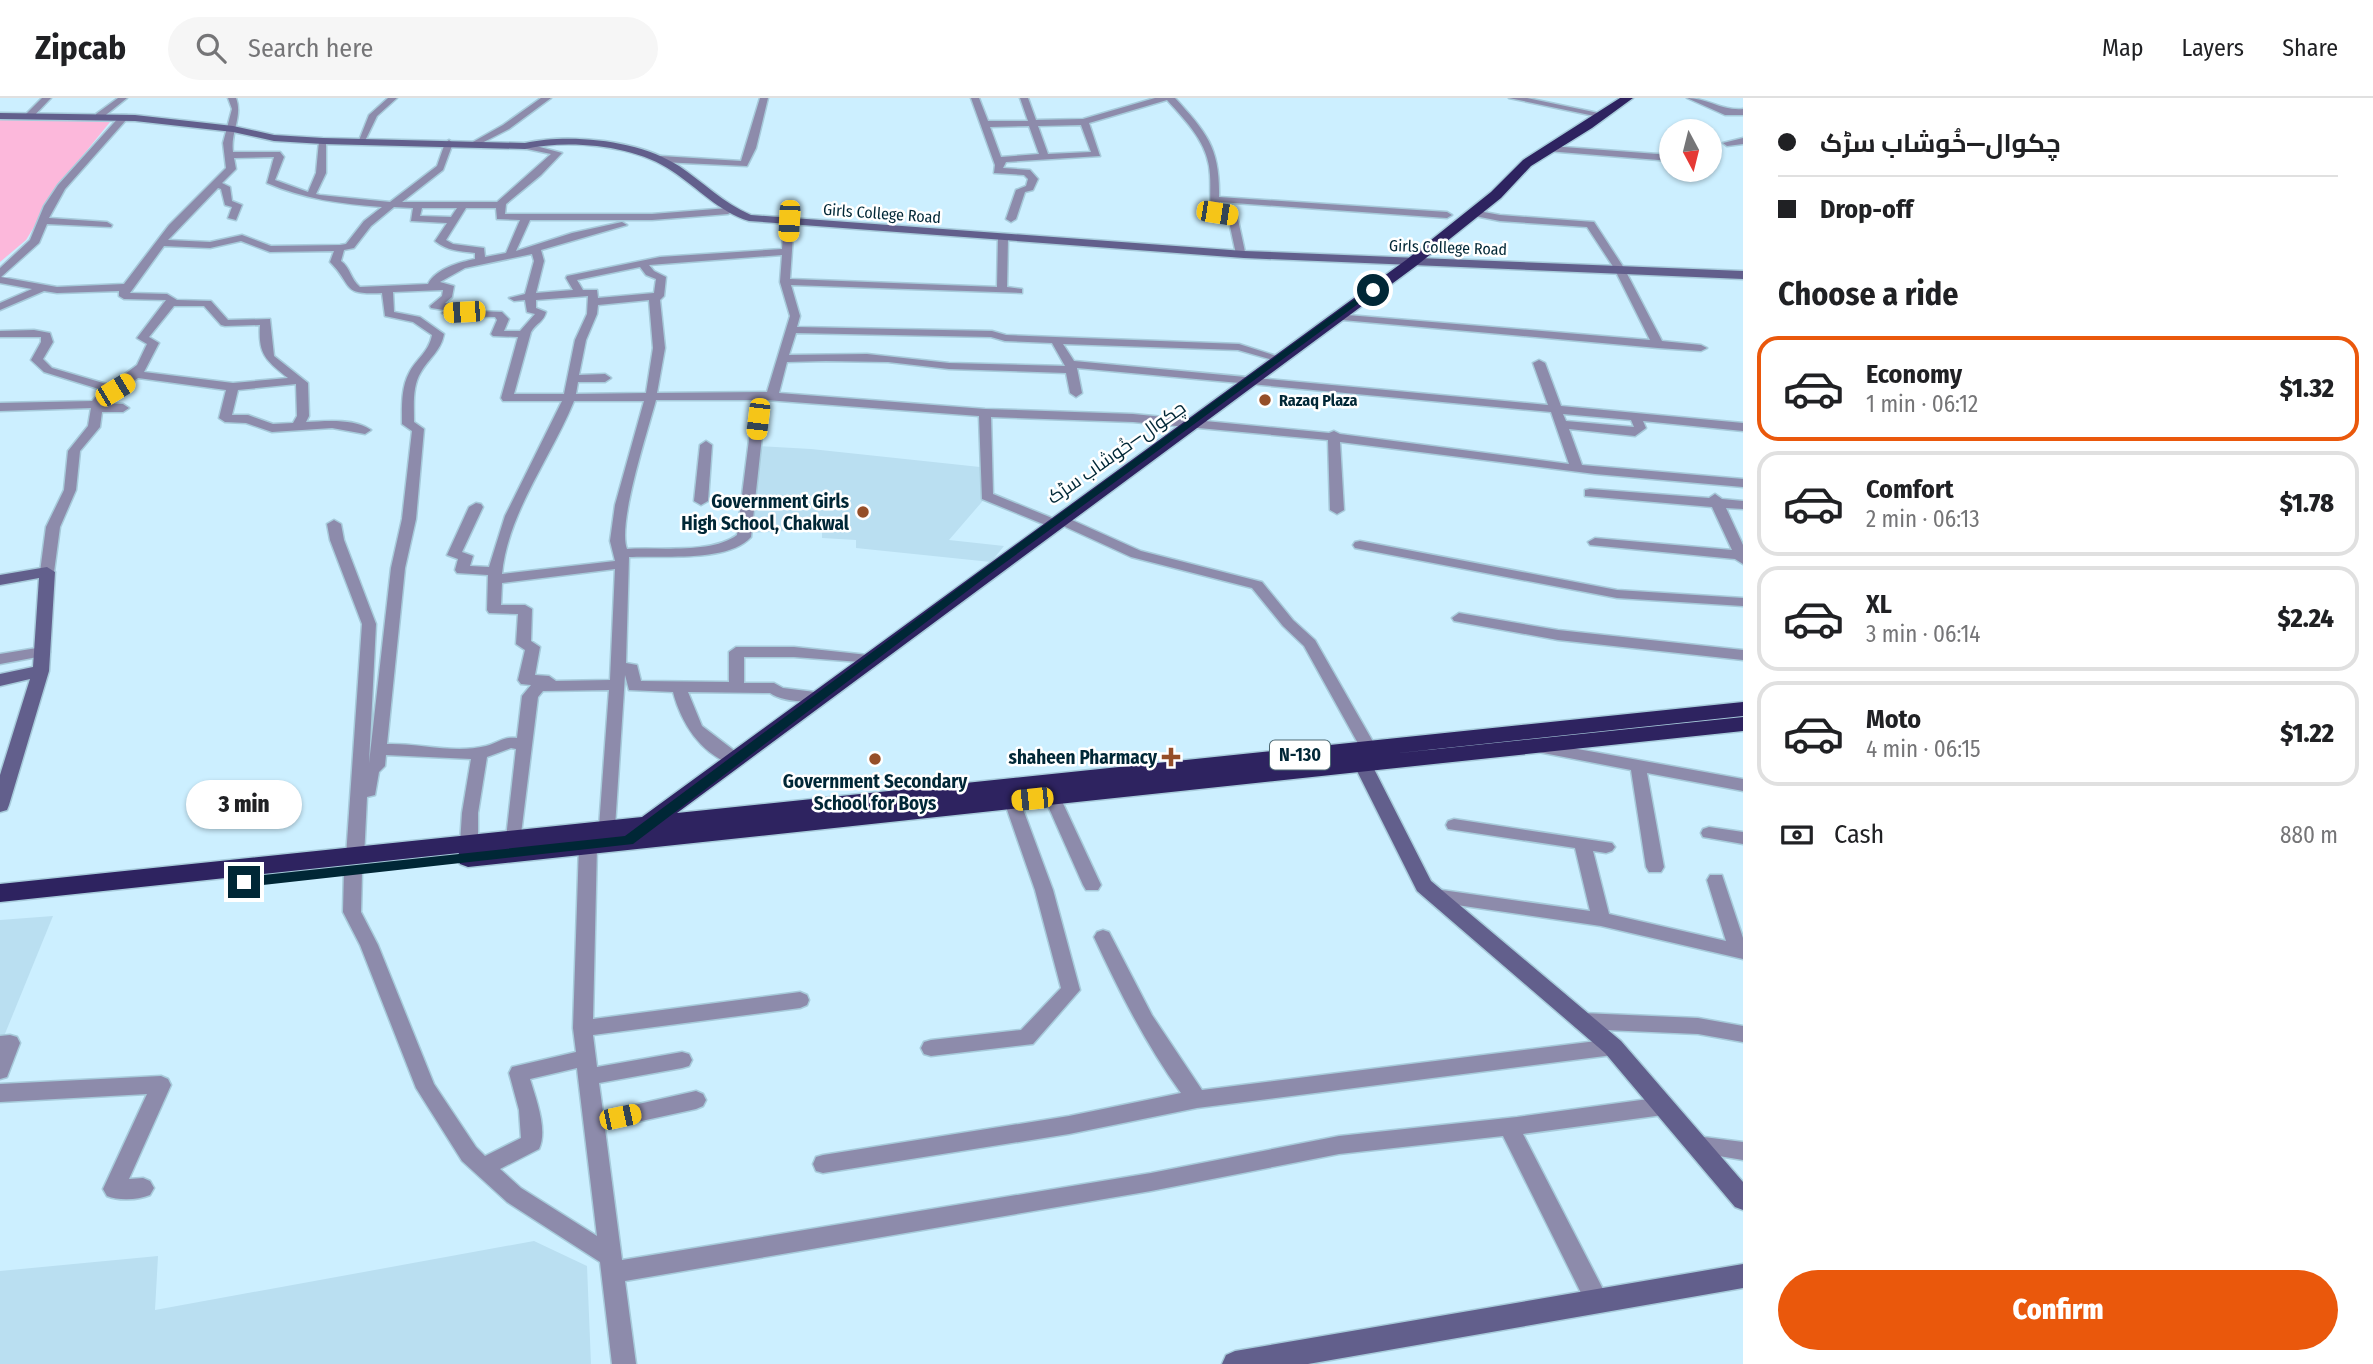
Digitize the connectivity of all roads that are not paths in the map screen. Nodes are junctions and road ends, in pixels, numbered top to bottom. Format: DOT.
graph roads {
  1 [pos="47,98"];
  2 [pos="123,98"];
  3 [pos="232,98"];
  4 [pos="393,98"];
  5 [pos="547,98"];
  6 [pos="764,98"];
  7 [pos="975,98"];
  8 [pos="1024,98"];
  9 [pos="1164,98"];
  10 [pos="1170,98"];
  11 [pos="1513,98"];
  12 [pos="1627,98"];
  13 [pos="1691,98"];
  14 [pos="1743,113"];
  15 [pos="1604,115"];
  16 [pos="0,116"];
  17 [pos="29,116"];
  18 [pos="99,116"];
  19 [pos="124,117"];
  20 [pos="1033,122"];
  21 [pos="1084,122"];
  22 [pos="985,124"];
  23 [pos="233,130"];
  24 [pos="361,141"];
  25 [pos="1743,141"];
  26 [pos="323,142"];
  27 [pos="449,143"];
  28 [pos="475,143"];
  29 [pos="1727,143"];
  30 [pos="525,146"];
  31 [pos="1550,149"];
  32 [pos="229,155"];
  33 [pos="1045,157"];
  34 [pos="1659,157"];
  35 [pos="661,159"];
  36 [pos="1000,165"];
  37 [pos="218,185"];
  38 [pos="311,195"];
  39 [pos="1213,199"];
  40 [pos="399,202"];
  41 [pos="464,204"];
  42 [pos="500,205"];
  43 [pos="418,206"];
  44 [pos="728,211"];
  45 [pos="1473,213"];
  46 [pos="1447,215"];
  47 [pos="652,217"];
  48 [pos="233,218"];
  49 [pos="526,218"];
  50 [pos="1011,219"];
  51 [pos="454,220"];
  52 [pos="42,221"];
  53 [pos="789,221"];
  54 [pos="107,225"];
  55 [pos="1003,238"];
  56 [pos="163,243"];
  57 [pos="340,248"];
  58 [pos="536,249"];
  59 [pos="1240,252"];
  60 [pos="785,253"];
  61 [pos="510,256"];
  62 [pos="480,262"];
  63 [pos="642,263"];
  64 [pos="1410,263"];
  65 [pos="1619,268"];
  66 [pos="0,274"];
  67 [pos="1743,275"];
  68 [pos="0,280"];
  69 [pos="785,282"];
  70 [pos="432,287"];
  71 [pos="40,289"];
  72 [pos="125,289"];
  73 [pos="387,289"];
  74 [pos="1002,290"];
  75 [pos="1018,291"];
  76 [pos="579,292"];
  77 [pos="659,296"];
  78 [pos="530,297"];
  79 [pos="514,298"];
  80 [pos="593,302"];
  81 [pos="172,303"];
  82 [pos="0,307"];
  83 [pos="1335,317"];
  84 [pos="791,330"];
  85 [pos="0,334"];
  86 [pos="525,334"];
  87 [pos="1056,341"];
  88 [pos="1658,345"];
  89 [pos="1701,348"];
  90 [pos="785,359"];
  91 [pos="1280,359"];
  92 [pos="1539,363"];
  93 [pos="1071,367"];
  94 [pos="136,374"];
  95 [pos="605,378"];
  96 [pos="571,379"];
  97 [pos="300,380"];
  98 [pos="1254,380"];
  99 [pos="233,387"];
  100 [pos="115,390"];
  101 [pos="1076,393"];
  102 [pos="651,396"];
  103 [pos="766,396"];
  104 [pos="568,399"];
  105 [pos="96,406"];
  106 [pos="0,407"];
  107 [pos="123,408"];
  108 [pos="1556,411"];
  109 [pos="985,414"];
  110 [pos="1636,418"];
  111 [pos="1196,422"];
  112 [pos="1561,424"];
  113 [pos="1743,427"];
  114 [pos="296,428"];
  115 [pos="365,430"];
  116 [pos="1334,435"];
  117 [pos="706,445"];
  118 [pos="1577,468"];
  119 [pos="1706,480"];
  120 [pos="1743,483"];
  121 [pos="1590,493"];
  122 [pos="701,502"];
  123 [pos="1717,503"];
  124 [pos="1743,505"];
  125 [pos="477,507"];
  126 [pos="1337,510"];
  127 [pos="1055,521"];
  128 [pos="334,524"];
  129 [pos="1595,542"];
  130 [pos="1360,545"];
  131 [pos="1740,550"];
  132 [pos="622,559"];
  133 [pos="47,572"];
  134 [pos="496,575"];
  135 [pos="0,580"];
  136 [pos="1743,602"];
  137 [pos="1459,618"];
  138 [pos="43,652"];
  139 [pos="1743,655"];
  140 [pos="0,659"];
  141 [pos="868,660"];
  142 [pos="618,667"];
  143 [pos="41,671"];
  144 [pos="0,680"];
  145 [pos="549,685"];
  146 [pos="617,685"];
  147 [pos="679,687"];
  148 [pos="737,687"];
  149 [pos="818,697"];
  150 [pos="1743,709"];
  151 [pos="1743,724"];
  152 [pos="525,745"];
  153 [pos="1533,746"];
  154 [pos="378,750"];
  155 [pos="480,752"];
  156 [pos="1366,756"];
  157 [pos="734,760"];
  158 [pos="1638,766"];
  159 [pos="1743,785"];
  160 [pos="359,792"];
  161 [pos="1052,797"];
  162 [pos="1012,801"];
  163 [pos="0,805"];
  164 [pos="858,808"];
  165 [pos="648,823"];
  166 [pos="1454,825"];
  167 [pos="607,827"];
  168 [pos="1709,833"];
  169 [pos="514,838"];
  170 [pos="1743,838"];
  171 [pos="628,841"];
  172 [pos="1582,843"];
  173 [pos="469,844"];
  174 [pos="588,845"];
  175 [pos="1606,847"];
  176 [pos="354,864"];
  177 [pos="1655,867"];
  178 [pos="1716,880"];
  179 [pos="1092,885"];
  180 [pos="0,893"];
  181 [pos="1436,895"];
  182 [pos="0,907"];
  183 [pos="1601,919"];
  184 [pos="1103,937"];
  185 [pos="1741,952"];
  186 [pos="800,1000"];
  187 [pos="1582,1021"];
  188 [pos="583,1028"];
  189 [pos="1743,1034"];
  190 [pos="0,1044"];
  191 [pos="1612,1047"];
  192 [pos="931,1048"];
  193 [pos="682,1060"];
  194 [pos="587,1068"];
  195 [pos="0,1071"];
  196 [pos="0,1093"];
  197 [pos="1197,1099"];
  198 [pos="696,1100"];
  199 [pos="1663,1106"];
  200 [pos="594,1123"];
  201 [pos="1509,1127"];
  202 [pos="1696,1145"];
  203 [pos="1743,1151"];
  204 [pos="823,1164"];
  205 [pos="483,1167"];
  206 [pos="142,1188"];
  207 [pos="1743,1199"];
  208 [pos="613,1265"];
  209 [pos="1743,1276"];
  210 [pos="1597,1301"];
  211 [pos="624,1364"];
  212 [pos="1235,1364"];
  1 -- 17 [label="street"];
  2 -- 18 [label="street"];
  3 -- 23 [label="street"];
  4 -- 24 [label="street"];
  5 -- 28 [label="street"];
  6 -- 35 [label="street"];
  7 -- 22 [label="street"];
  8 -- 20 [label="street"];
  9 -- 21 [label="street"];
  10 -- 39 [label="street"];
  11 -- 15 [label="street"];
  12 -- 15 [label="highway, چکوال—خُوشاب سڑک"];
  13 -- 14 [label="street"];
  15 -- 31 [label="highway, چکوال—خُوشاب سڑک"];
  16 -- 17 [label="street, Girls College Road"];
  17 -- 18 [label="street, Girls College Road"];
  18 -- 19 [label="street, Girls College Road"];
  19 -- 23 [label="street, Girls College Road"];
  19 -- 52 [label="street"];
  20 -- 21 [label="street"];
  20 -- 22 [label="street"];
  20 -- 33 [label="street"];
  21 -- 33 [label="street"];
  22 -- 36 [label="street"];
  23 -- 26 [label="street, Girls College Road"];
  23 -- 32 [label="street"];
  24 -- 26 [label="street, Girls College Road"];
  24 -- 27 [label="street, Girls College Road"];
  25 -- 29 [label="street"];
  26 -- 38 [label="street"];
  27 -- 28 [label="street, Girls College Road"];
  27 -- 40 [label="street"];
  28 -- 30 [label="street, Girls College Road"];
  30 -- 35 [label="street, Girls College Road"];
  30 -- 42 [label="street"];
  31 -- 34 [label="street"];
  31 -- 45 [label="highway, چکوال—خُوشاب سڑک"];
  32 -- 37 [label="street"];
  32 -- 38 [label="street"];
  33 -- 36 [label="street"];
  35 -- 44 [label="street, Girls College Road"];
  36 -- 50 [label="street"];
  37 -- 48 [label="street"];
  37 -- 56 [label="street"];
  38 -- 40 [label="street"];
  39 -- 46 [label="street"];
  39 -- 59 [label="street"];
  40 -- 43 [label="street"];
  40 -- 57 [label="street"];
  41 -- 42 [label="street"];
  41 -- 43 [label="street"];
  41 -- 51 [label="street"];
  42 -- 49 [label="street"];
  43 -- 51 [label="street"];
  44 -- 47 [label="street"];
  44 -- 53 [label="street, Girls College Road"];
  45 -- 64 [label="highway, چکوال—خُوشاب سڑک"];
  45 -- 65 [label="street"];
  47 -- 49 [label="street"];
  47 -- 58 [label="street"];
  49 -- 61 [label="street"];
  51 -- 62 [label="street"];
  52 -- 54 [label="street"];
  52 -- 66 [label="street"];
  53 -- 55 [label="street, Girls College Road"];
  53 -- 60 [label="street"];
  55 -- 59 [label="street, Girls College Road"];
  55 -- 74 [label="street"];
  56 -- 57 [label="street"];
  56 -- 72 [label="street"];
  57 -- 73 [label="street"];
  58 -- 61 [label="street"];
  58 -- 78 [label="street"];
  59 -- 64 [label="street, Girls College Road"];
  60 -- 63 [label="street"];
  60 -- 69 [label="street"];
  61 -- 62 [label="street"];
  62 -- 70 [label="street"];
  63 -- 76 [label="street"];
  63 -- 77 [label="street"];
  64 -- 65 [label="street, Girls College Road"];
  64 -- 83 [label="highway, چکوال—خُوشاب سڑک"];
  65 -- 67 [label="street, Girls College Road"];
  65 -- 88 [label="street"];
  68 -- 71 [label="street"];
  69 -- 74 [label="street"];
  69 -- 84 [label="street"];
  70 -- 73 [label="street"];
  70 -- 86 [label="street"];
  71 -- 72 [label="street"];
  71 -- 82 [label="street"];
  72 -- 81 [label="street"];
  73 -- 154 [label="street"];
  74 -- 75 [label="street"];
  76 -- 78 [label="street"];
  76 -- 80 [label="street"];
  77 -- 80 [label="street"];
  77 -- 102 [label="street"];
  78 -- 79 [label="street"];
  78 -- 86 [label="street"];
  80 -- 96 [label="street"];
  81 -- 94 [label="street"];
  81 -- 97 [label="street"];
  83 -- 88 [label="street"];
  83 -- 91 [label="highway, چکوال—خُوشاب سڑک"];
  84 -- 87 [label="street"];
  84 -- 90 [label="street"];
  85 -- 100 [label="street"];
  86 -- 104 [label="street"];
  87 -- 91 [label="street"];
  87 -- 93 [label="street"];
  88 -- 89 [label="street"];
  90 -- 93 [label="street"];
  90 -- 103 [label="street"];
  91 -- 98 [label="highway, چکوال—خُوشاب سڑک"];
  92 -- 108 [label="street"];
  93 -- 98 [label="street"];
  93 -- 101 [label="street"];
  94 -- 99 [label="street"];
  94 -- 100 [label="street"];
  95 -- 96 [label="street"];
  96 -- 104 [label="street"];
  97 -- 99 [label="street"];
  97 -- 114 [label="street"];
  98 -- 108 [label="street"];
  98 -- 111 [label="highway, چکوال—خُوشاب سڑک"];
  99 -- 114 [label="street"];
  100 -- 105 [label="street"];
  102 -- 103 [label="street"];
  102 -- 104 [label="street"];
  102 -- 132 [label="street"];
  103 -- 109 [label="street"];
  103 -- 132 [label="street"];
  104 -- 134 [label="street"];
  105 -- 106 [label="street"];
  105 -- 107 [label="street"];
  105 -- 133 [label="street"];
  108 -- 110 [label="street"];
  108 -- 112 [label="street"];
  109 -- 111 [label="street"];
  109 -- 127 [label="street"];
  110 -- 112 [label="street"];
  110 -- 113 [label="street"];
  111 -- 116 [label="street"];
  111 -- 127 [label="highway, چکوال—خُوشاب سڑک"];
  112 -- 118 [label="street"];
  114 -- 115 [label="street"];
  116 -- 118 [label="street"];
  116 -- 126 [label="street"];
  117 -- 122 [label="street"];
  118 -- 119 [label="street"];
  119 -- 120 [label="street"];
  119 -- 123 [label="street"];
  121 -- 123 [label="street"];
  123 -- 124 [label="street"];
  123 -- 131 [label="street"];
  125 -- 134 [label="street"];
  127 -- 141 [label="highway, چکوال—خُوشاب سڑک"];
  127 -- 156 [label="street"];
  128 -- 160 [label="street"];
  129 -- 131 [label="street"];
  130 -- 136 [label="street"];
  132 -- 134 [label="street"];
  132 -- 142 [label="street"];
  133 -- 135 [label="street"];
  133 -- 138 [label="street"];
  134 -- 145 [label="street"];
  137 -- 139 [label="street"];
  138 -- 140 [label="street"];
  138 -- 143 [label="street"];
  141 -- 148 [label="street"];
  141 -- 149 [label="highway, چکوال—خُوشاب سڑک"];
  142 -- 146 [label="street"];
  142 -- 147 [label="street"];
  143 -- 144 [label="street"];
  143 -- 163 [label="street"];
  145 -- 146 [label="street"];
  145 -- 152 [label="street"];
  146 -- 167 [label="street"];
  147 -- 148 [label="street"];
  147 -- 157 [label="street"];
  148 -- 149 [label="street"];
  149 -- 157 [label="highway, چکوال—خُوشاب سڑک"];
  150 -- 156 [label="highway, N-130"];
  151 -- 153 [label="highway, N-130"];
  152 -- 155 [label="street"];
  152 -- 169 [label="street"];
  153 -- 156 [label="highway, N-130"];
  153 -- 158 [label="street"];
  154 -- 155 [label="street"];
  154 -- 160 [label="street"];
  155 -- 173 [label="street"];
  156 -- 161 [label="highway, N-130"];
  156 -- 164 [label="highway, N-130"];
  156 -- 181 [label="street"];
  157 -- 165 [label="highway, چکوال—خُوشاب سڑک"];
  158 -- 159 [label="street"];
  158 -- 177 [label="street"];
  160 -- 176 [label="street"];
  161 -- 162 [label="highway, N-130"];
  161 -- 179 [label="street"];
  162 -- 164 [label="highway, N-130"];
  162 -- 192 [label="street"];
  164 -- 165 [label="highway, N-130"];
  164 -- 171 [label="highway, N-130"];
  165 -- 167 [label="highway, N-130"];
  165 -- 171 [label="highway, چکوال—خُوشاب سڑک"];
  166 -- 172 [label="street"];
  167 -- 169 [label="highway, N-130"];
  168 -- 170 [label="street"];
  169 -- 173 [label="highway, N-130"];
  171 -- 174 [label="highway, N-130"];
  172 -- 175 [label="street"];
  172 -- 183 [label="street"];
  173 -- 176 [label="highway, N-130"];
  174 -- 176 [label="highway, N-130"];
  174 -- 188 [label="street"];
  176 -- 180 [label="highway, N-130"];
  176 -- 182 [label="highway, N-130"];
  176 -- 205 [label="street"];
  178 -- 185 [label="street"];
  181 -- 183 [label="street"];
  181 -- 187 [label="street"];
  183 -- 185 [label="street"];
  184 -- 197 [label="street"];
  186 -- 188 [label="street"];
  187 -- 189 [label="street"];
  187 -- 191 [label="street"];
  188 -- 194 [label="street"];
  190 -- 195 [label="street"];
  191 -- 197 [label="street"];
  191 -- 199 [label="street"];
  193 -- 194 [label="street"];
  194 -- 200 [label="street"];
  194 -- 205 [label="street"];
  196 -- 206 [label="street"];
  197 -- 204 [label="street"];
  198 -- 200 [label="street"];
  199 -- 201 [label="street"];
  199 -- 202 [label="street"];
  200 -- 208 [label="street"];
  201 -- 208 [label="street"];
  201 -- 210 [label="street"];
  202 -- 203 [label="street"];
  202 -- 207 [label="street"];
  205 -- 208 [label="street"];
  208 -- 211 [label="street"];
  209 -- 210 [label="street"];
  210 -- 212 [label="street"];
}
